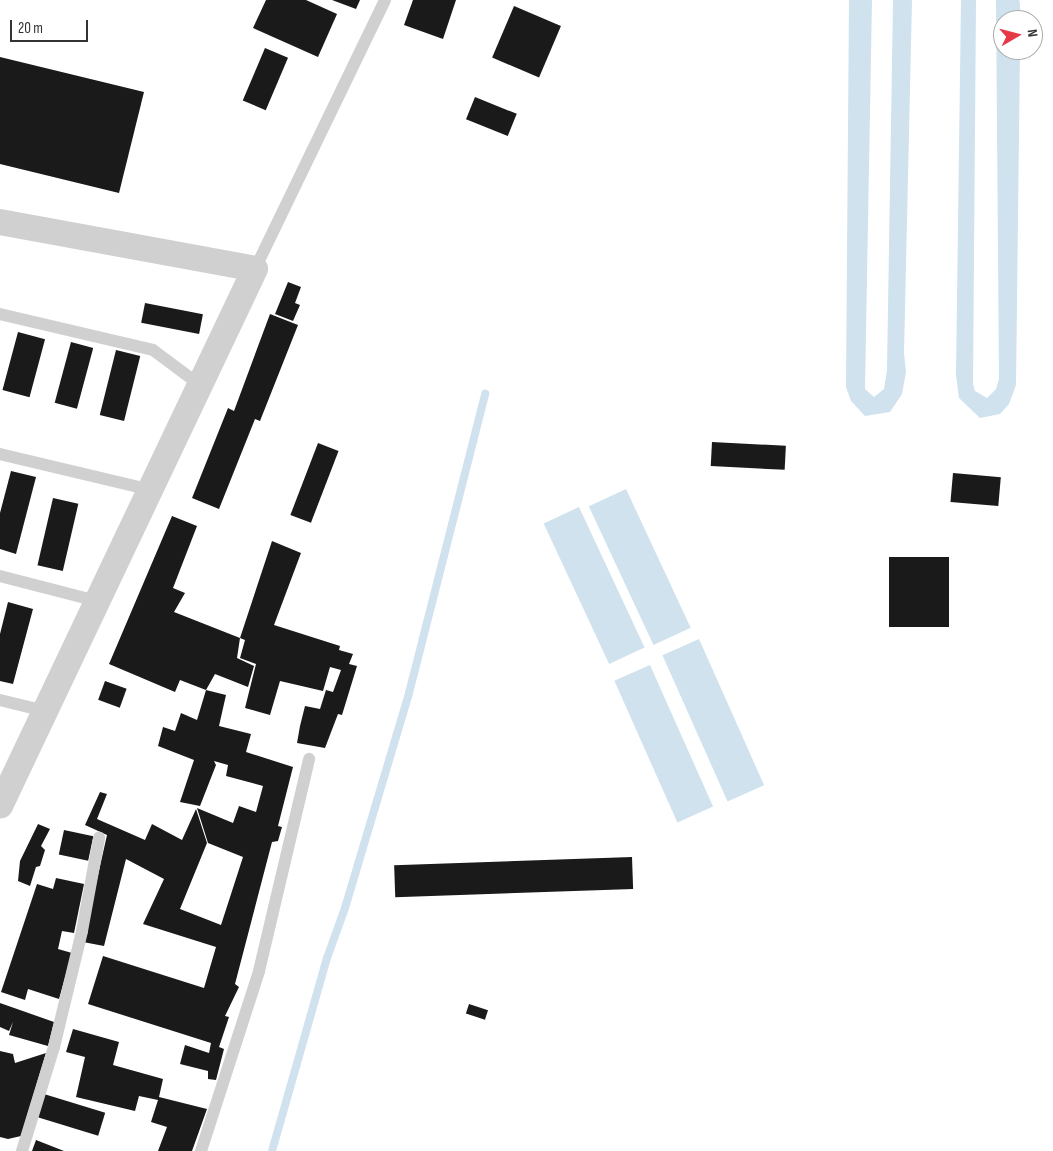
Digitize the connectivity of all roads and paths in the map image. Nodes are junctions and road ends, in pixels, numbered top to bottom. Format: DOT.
graph roads {
  1 [pos="385,0"];
  2 [pos="0,222"];
  3 [pos="255,269"];
  4 [pos="0,314"];
  5 [pos="200,385"];
  6 [pos="0,454"];
  7 [pos="151,490"];
  8 [pos="0,576"];
  9 [pos="97,601"];
  10 [pos="0,700"];
  11 [pos="45,710"];
  12 [pos="309,759"];
  13 [pos="0,806"];
  14 [pos="99,838"];
  15 [pos="22,1151"];
  16 [pos="201,1151"];
  1 -- 3 [label="lane"];
  2 -- 3 [label="street"];
  3 -- 5 [label="street"];
  4 -- 5 [label="lane"];
  5 -- 7 [label="street"];
  6 -- 7 [label="lane"];
  7 -- 9 [label="street"];
  8 -- 9 [label="lane"];
  9 -- 11 [label="street"];
  10 -- 11 [label="lane"];
  11 -- 13 [label="street"];
  12 -- 16 [label="lane"];
  14 -- 15 [label="lane"];
}
